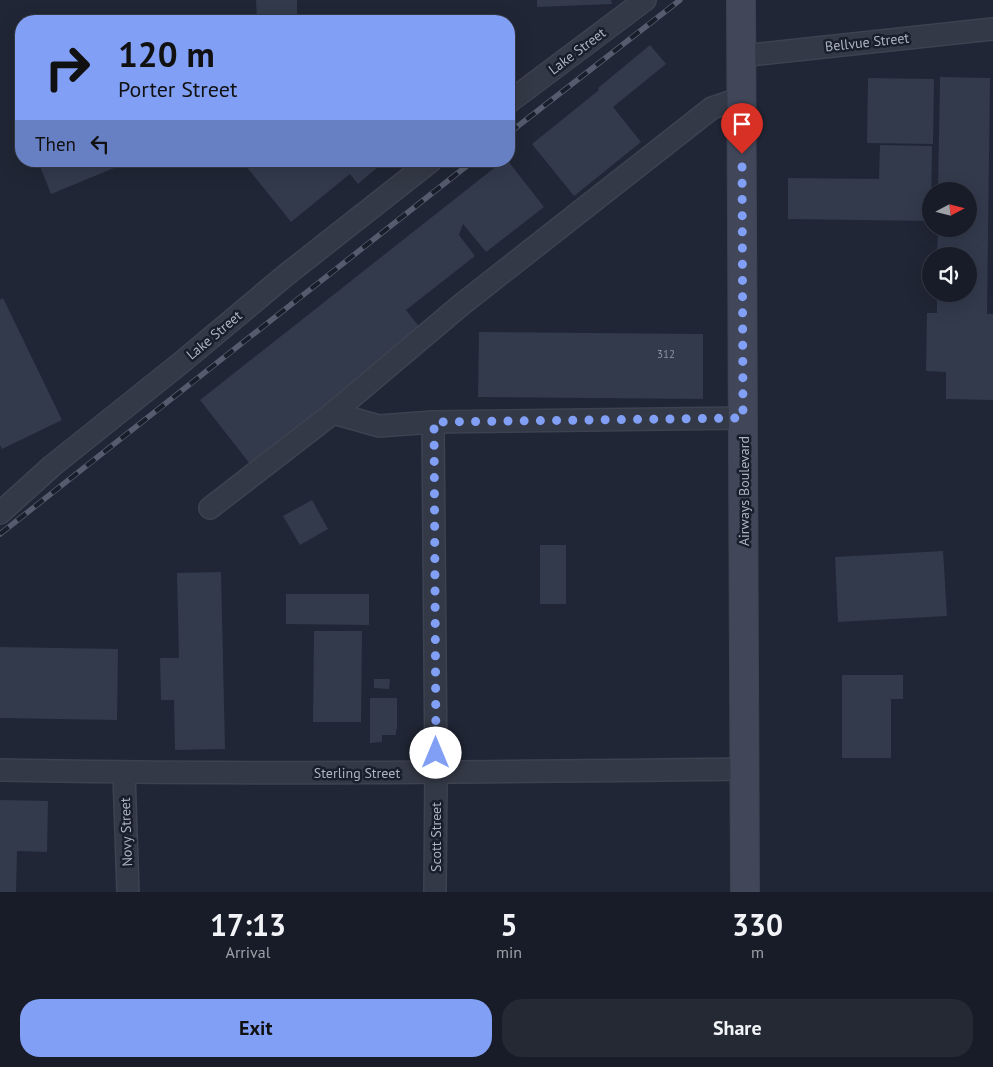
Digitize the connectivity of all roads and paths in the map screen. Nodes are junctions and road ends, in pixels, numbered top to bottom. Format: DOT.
graph roads {
  1 [pos="645,0"];
  2 [pos="741,0"];
  3 [pos="993,29"];
  4 [pos="741,56"];
  5 [pos="515,98"];
  6 [pos="742,98"];
  7 [pos="424,167"];
  8 [pos="333,413"];
  9 [pos="743,418"];
  10 [pos="434,422"];
  11 [pos="210,508"];
  12 [pos="0,513"];
  13 [pos="745,768"];
  14 [pos="0,770"];
  15 [pos="124,773"];
  16 [pos="436,773"];
  17 [pos="128,892"];
  18 [pos="435,892"];
  19 [pos="745,892"];
  1 -- 5 [label="street, Lake Street"];
  2 -- 4 [label="main road, Airways Boulevard"];
  3 -- 4 [label="street, Bellvue Street"];
  4 -- 6 [label="main road, Airways Boulevard"];
  6 -- 8 [label="street"];
  6 -- 9 [label="main road, Airways Boulevard"];
  7 -- 12 [label="street, Lake Street"];
  8 -- 10 [label="street"];
  8 -- 11 [label="street"];
  9 -- 10 [label="street"];
  9 -- 13 [label="main road, Airways Boulevard"];
  10 -- 16 [label="street, Scott Street"];
  13 -- 16 [label="street, Sterling Street"];
  13 -- 19 [label="main road, Airways Boulevard"];
  14 -- 15 [label="street, Sterling Street"];
  15 -- 16 [label="street, Sterling Street"];
  15 -- 17 [label="street, Novy Street"];
  16 -- 18 [label="street, Scott Street"];
}
